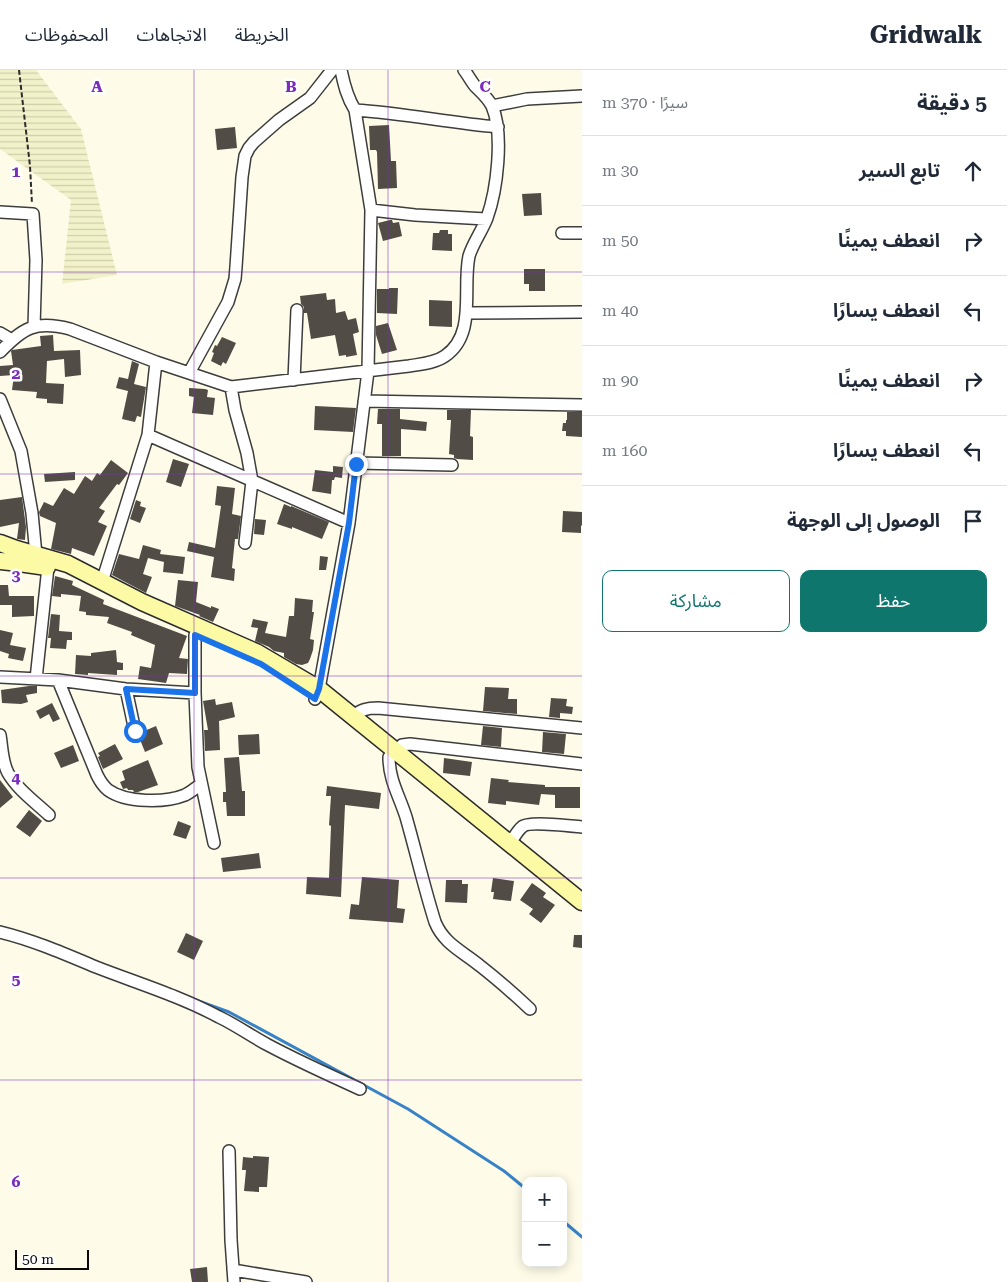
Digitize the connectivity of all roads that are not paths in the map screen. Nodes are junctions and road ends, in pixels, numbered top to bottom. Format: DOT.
graph roads {
  1 [pos="332,70"];
  2 [pos="341,70"];
  3 [pos="464,70"];
  4 [pos="582,96"];
  5 [pos="492,106"];
  6 [pos="355,110"];
  7 [pos="498,127"];
  8 [pos="371,210"];
  9 [pos="0,212"];
  10 [pos="486,219"];
  11 [pos="562,233"];
  12 [pos="582,233"];
  13 [pos="297,310"];
  14 [pos="582,312"];
  15 [pos="467,314"];
  16 [pos="34,327"];
  17 [pos="0,333"];
  18 [pos="12,340"];
  19 [pos="0,352"];
  20 [pos="156,362"];
  21 [pos="368,370"];
  22 [pos="189,373"];
  23 [pos="294,380"];
  24 [pos="231,386"];
  25 [pos="0,399"];
  26 [pos="364,401"];
  27 [pos="582,405"];
  28 [pos="148,435"];
  29 [pos="356,464"];
  30 [pos="452,465"];
  31 [pos="252,481"];
  32 [pos="349,523"];
  33 [pos="0,543"];
  34 [pos="245,543"];
  35 [pos="36,555"];
  36 [pos="0,561"];
  37 [pos="48,567"];
  38 [pos="102,582"];
  39 [pos="195,635"];
  40 [pos="0,677"];
  41 [pos="36,679"];
  42 [pos="58,680"];
  43 [pos="126,689"];
  44 [pos="195,693"];
  45 [pos="317,694"];
  46 [pos="352,716"];
  47 [pos="582,728"];
  48 [pos="135,731"];
  49 [pos="0,735"];
  50 [pos="392,754"];
  51 [pos="582,764"];
  52 [pos="201,784"];
  53 [pos="49,815"];
  54 [pos="582,827"];
  55 [pos="214,843"];
  56 [pos="510,843"];
  57 [pos="582,901"];
  58 [pos="582,913"];
  59 [pos="0,932"];
  60 [pos="530,1009"];
  61 [pos="360,1090"];
  62 [pos="229,1151"];
  63 [pos="233,1270"];
  64 [pos="234,1282"];
  65 [pos="306,1282"];
  1 -- 22 [label="street"];
  2 -- 6 [label="street"];
  3 -- 5 [label="street"];
  4 -- 5 [label="street"];
  5 -- 7 [label="street"];
  6 -- 7 [label="street"];
  6 -- 8 [label="street"];
  7 -- 10 [label="street"];
  8 -- 10 [label="street"];
  8 -- 21 [label="street"];
  9 -- 16 [label="street"];
  10 -- 15 [label="street"];
  11 -- 12 [label="street"];
  13 -- 23 [label="street"];
  14 -- 15 [label="street"];
  15 -- 21 [label="street"];
  16 -- 18 [label="street"];
  16 -- 20 [label="street"];
  17 -- 18 [label="street"];
  18 -- 19 [label="street"];
  20 -- 22 [label="street"];
  20 -- 28 [label="street"];
  21 -- 23 [label="street"];
  21 -- 26 [label="street"];
  22 -- 24 [label="street"];
  23 -- 24 [label="street"];
  24 -- 31 [label="street"];
  25 -- 35 [label="street"];
  26 -- 27 [label="street"];
  26 -- 29 [label="street"];
  28 -- 31 [label="street"];
  28 -- 38 [label="street"];
  29 -- 30 [label="street"];
  29 -- 32 [label="street"];
  31 -- 32 [label="street"];
  31 -- 34 [label="street"];
  32 -- 45 [label="street"];
  33 -- 35 [label="main road"];
  35 -- 38 [label="main road"];
  36 -- 37 [label="main road"];
  37 -- 39 [label="main road"];
  37 -- 41 [label="street"];
  38 -- 45 [label="main road"];
  39 -- 44 [label="street"];
  39 -- 45 [label="main road"];
  40 -- 41 [label="street"];
  41 -- 42 [label="street"];
  42 -- 43 [label="street"];
  42 -- 52 [label="street"];
  43 -- 44 [label="street"];
  43 -- 48 [label="street"];
  44 -- 52 [label="street"];
  45 -- 46 [label="main road"];
  45 -- 50 [label="main road"];
  46 -- 47 [label="street"];
  46 -- 50 [label="main road"];
  49 -- 53 [label="street"];
  50 -- 51 [label="street"];
  50 -- 56 [label="main road"];
  50 -- 58 [label="main road"];
  50 -- 60 [label="street"];
  52 -- 55 [label="street"];
  54 -- 56 [label="street"];
  56 -- 57 [label="main road"];
  59 -- 61 [label="street"];
  62 -- 63 [label="street"];
  63 -- 64 [label="street"];
  63 -- 65 [label="street"];
}
